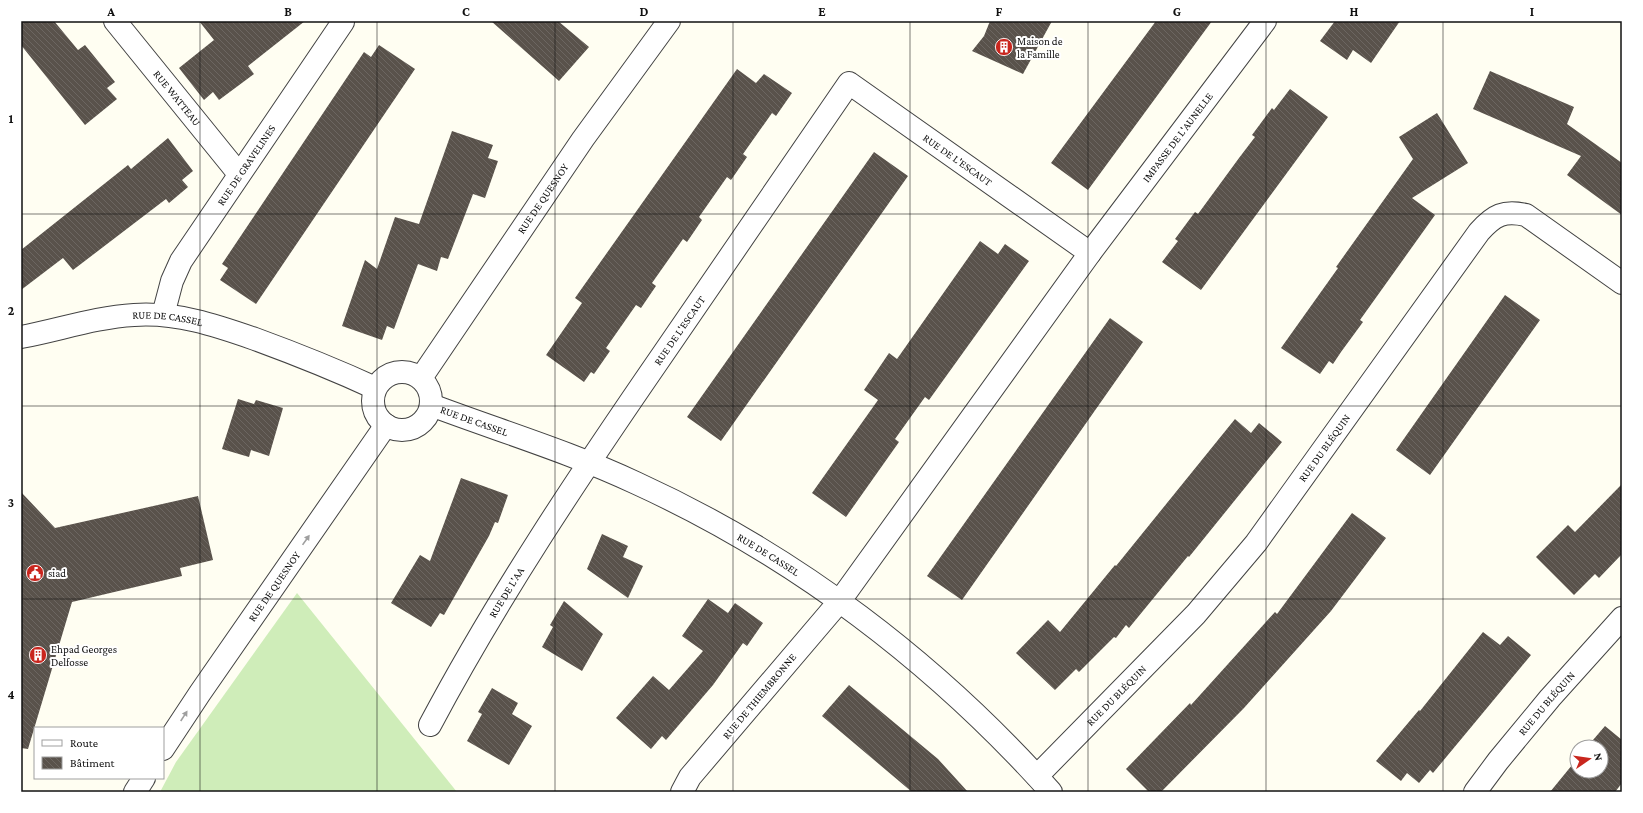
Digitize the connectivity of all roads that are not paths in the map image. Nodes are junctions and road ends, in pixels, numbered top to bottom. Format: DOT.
graph roads {
  1 [pos="115,21"];
  2 [pos="1264,21"];
  3 [pos="343,22"];
  4 [pos="667,22"];
  5 [pos="239,174"];
  6 [pos="1090,253"];
  7 [pos="1622,283"];
  8 [pos="163,315"];
  9 [pos="21,337"];
  10 [pos="421,378"];
  11 [pos="376,388"];
  12 [pos="431,405"];
  13 [pos="386,425"];
  14 [pos="588,462"];
  15 [pos="839,602"];
  16 [pos="1622,618"];
  17 [pos="430,725"];
  18 [pos="164,747"];
  19 [pos="143,779"];
  20 [pos="1044,784"];
  21 [pos="135,792"];
  22 [pos="682,792"];
  23 [pos="1475,792"];
  1 -- 5 [label="street, RUE WATTEAU"];
  2 -- 6 [label="street, IMPASSE DE L'AUNELLE"];
  3 -- 5 [label="street, RUE DE GRAVELINES"];
  4 -- 10 [label="street, RUE DE QUESNOY"];
  5 -- 8 [label="street, RUE DE GRAVELINES"];
  6 -- 14 [label="street, RUE DE L'ESCAUT"];
  6 -- 15 [label="street"];
  7 -- 20 [label="street, RUE DU BLÉQUIN"];
  8 -- 9 [label="street, RUE DE CASSEL"];
  8 -- 11 [label="street, RUE DE CASSEL"];
  10 -- 11 [label="street"];
  10 -- 12 [label="street"];
  11 -- 13 [label="street"];
  12 -- 13 [label="street"];
  12 -- 14 [label="street, RUE DE CASSEL"];
  18 -- 13 [label="street, RUE DE QUESNOY, one-way"];
  14 -- 15 [label="street, RUE DE CASSEL"];
  14 -- 17 [label="street, RUE DE L'AA"];
  15 -- 20 [label="street, RUE DE CASSEL"];
  15 -- 22 [label="street, RUE DE THIEMBRONNE"];
  16 -- 23 [label="street, RUE DU BLÉQUIN"];
  19 -- 21 [label="street"];
}
